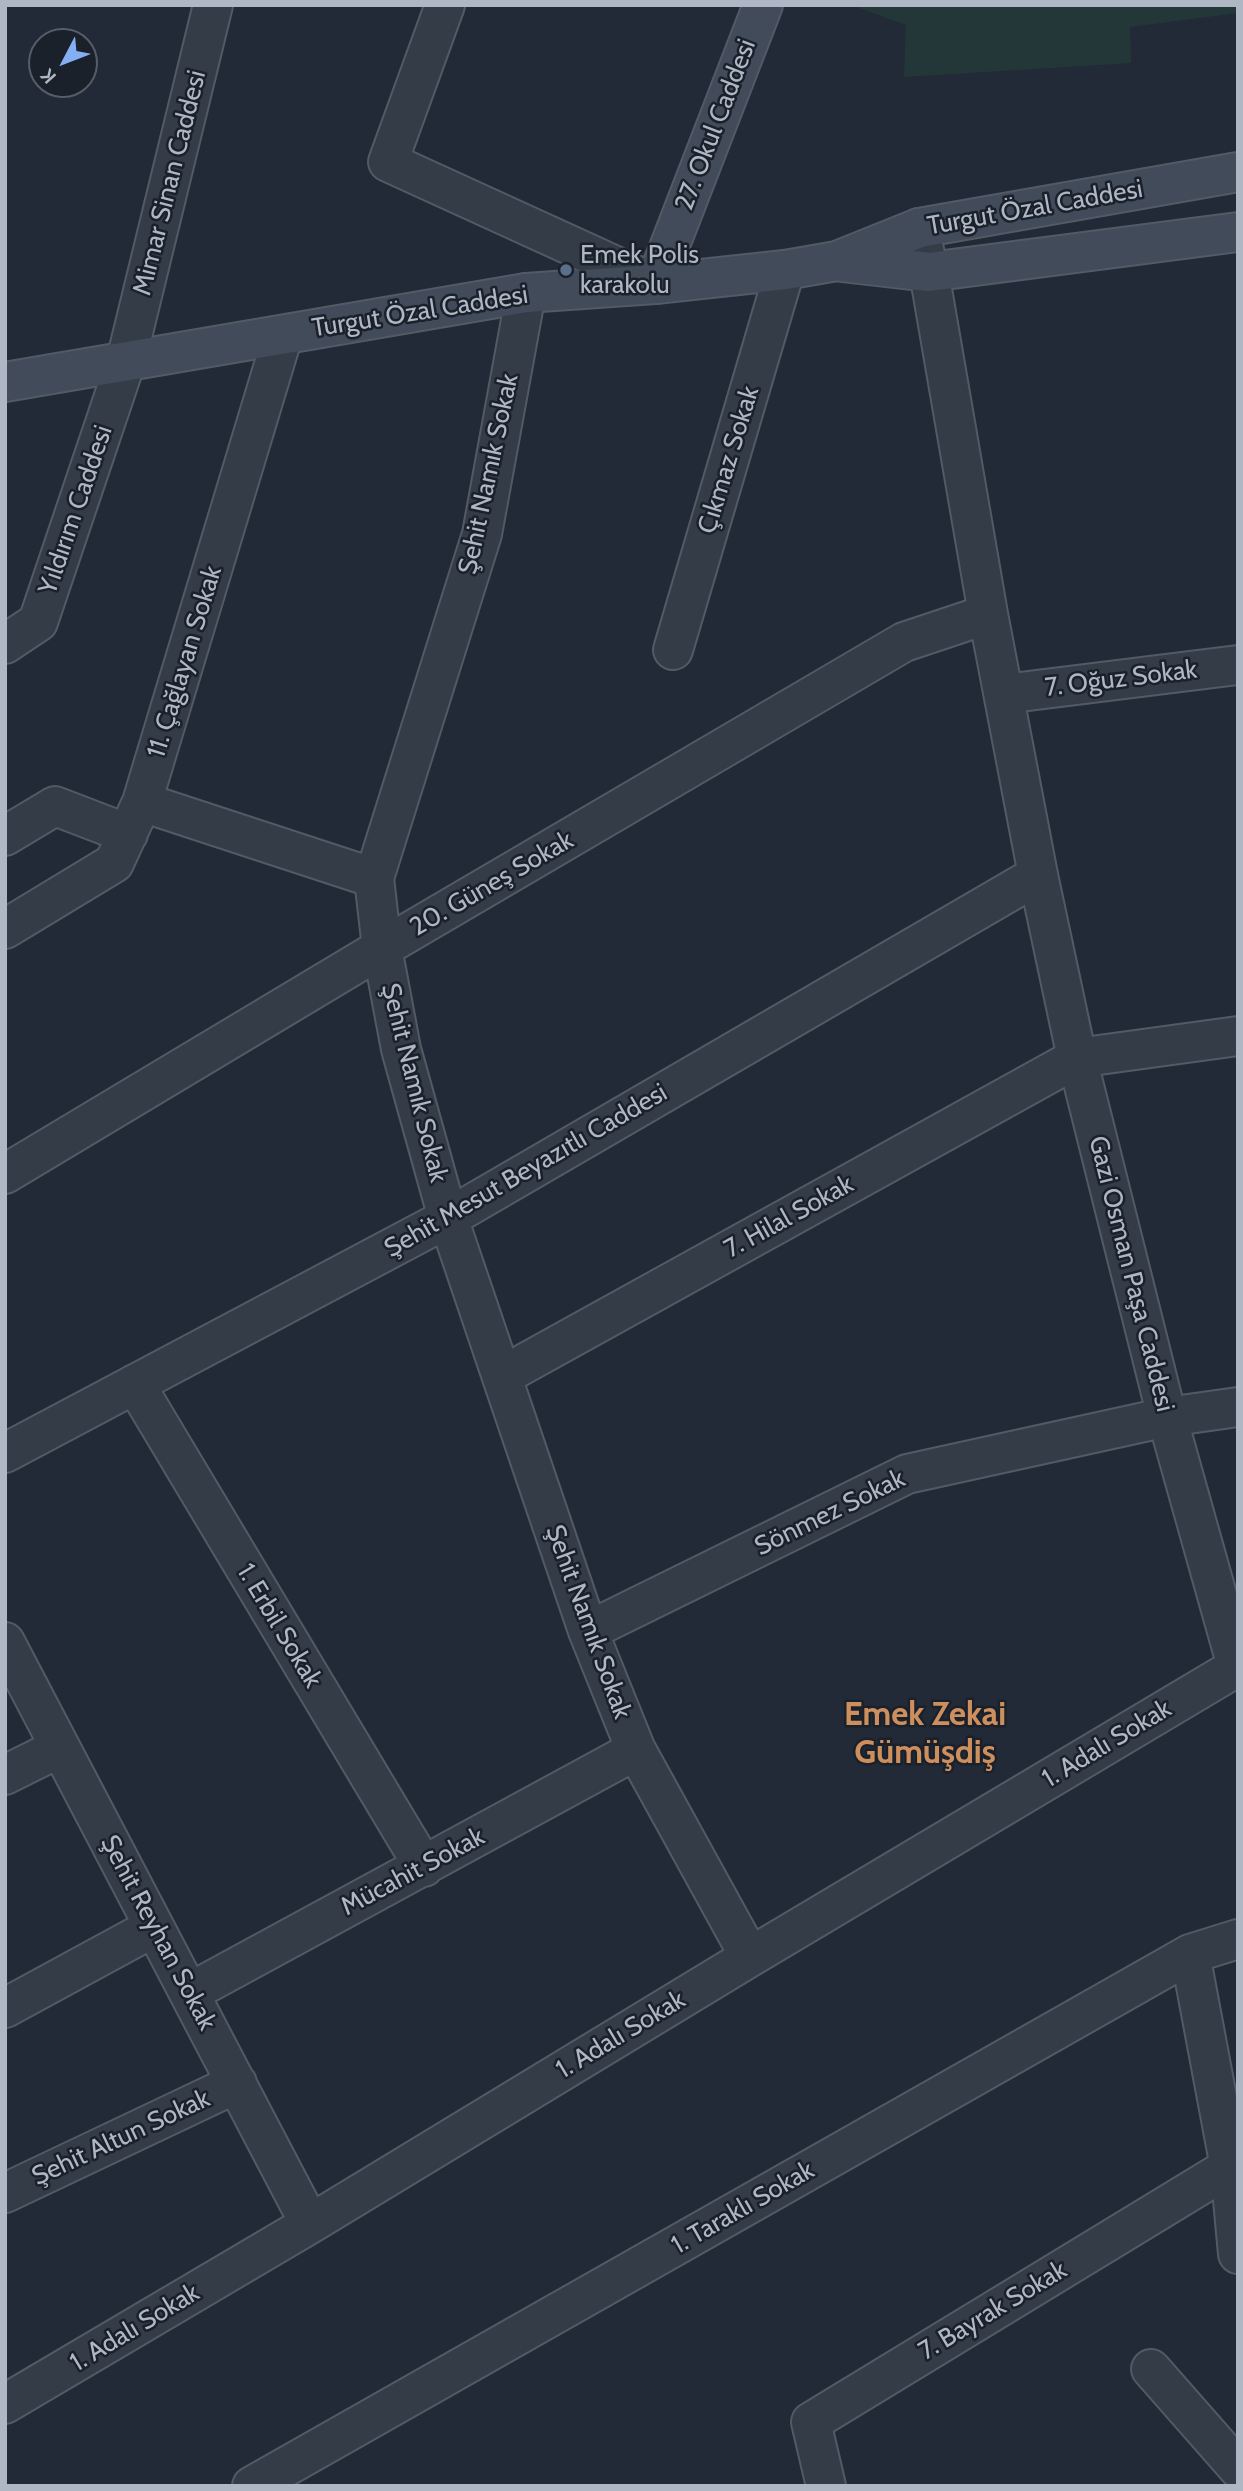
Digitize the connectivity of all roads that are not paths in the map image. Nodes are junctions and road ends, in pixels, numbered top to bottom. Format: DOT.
graph roads {
  1 [pos="213,5"];
  2 [pos="445,5"];
  3 [pos="762,5"];
  4 [pos="1238,172"];
  5 [pos="919,228"];
  6 [pos="1238,232"];
  7 [pos="837,261"];
  8 [pos="785,270"];
  9 [pos="929,272"];
  10 [pos="655,284"];
  11 [pos="526,293"];
  12 [pos="283,335"];
  13 [pos="127,362"];
  14 [pos="5,382"];
  15 [pos="988,614"];
  16 [pos="5,643"];
  17 [pos="673,650"];
  18 [pos="1238,665"];
  19 [pos="1004,694"];
  20 [pos="135,818"];
  21 [pos="5,836"];
  22 [pos="1038,875"];
  23 [pos="374,878"];
  24 [pos="5,929"];
  25 [pos="382,948"];
  26 [pos="1238,1036"];
  27 [pos="1076,1058"];
  28 [pos="5,1174"];
  29 [pos="448,1218"];
  30 [pos="502,1376"];
  31 [pos="135,1384"];
  32 [pos="1238,1407"];
  33 [pos="1167,1417"];
  34 [pos="5,1453"];
  35 [pos="587,1631"];
  36 [pos="5,1642"];
  37 [pos="1237,1668"];
  38 [pos="59,1748"];
  39 [pos="636,1750"];
  40 [pos="5,1775"];
  41 [pos="424,1867"];
  42 [pos="154,1927"];
  43 [pos="1238,1939"];
  44 [pos="1190,1954"];
  45 [pos="750,1957"];
  46 [pos="189,1993"];
  47 [pos="5,2008"];
  48 [pos="237,2083"];
  49 [pos="1234,2166"];
  50 [pos="5,2193"];
  51 [pos="310,2224"];
  52 [pos="1238,2254"];
  53 [pos="1151,2369"];
  54 [pos="5,2404"];
  55 [pos="1238,2468"];
  56 [pos="252,2486"];
  57 [pos="826,2486"];
  1 -- 13 [label="street, Mimar Sinan Caddesi"];
  2 -- 10 [label="street"];
  3 -- 10 [label="main road, 27. Okul Caddesi"];
  4 -- 5 [label="main road, Turgut Özal Caddesi"];
  5 -- 7 [label="main road, Turgut Özal Caddesi"];
  5 -- 9 [label="street, Gazi Osman Paşa Caddesi"];
  6 -- 9 [label="main road, Turgut Özal Caddesi"];
  7 -- 8 [label="main road, Turgut Özal Caddesi"];
  7 -- 9 [label="main road, Turgut Özal Caddesi"];
  8 -- 10 [label="main road, Turgut Özal Caddesi"];
  8 -- 17 [label="street, Çıkmaz Sokak"];
  9 -- 15 [label="street, Gazi Osman Paşa Caddesi"];
  10 -- 11 [label="main road, Turgut Özal Caddesi"];
  11 -- 12 [label="main road, Turgut Özal Caddesi"];
  11 -- 23 [label="street, Şehit Namık Sokak"];
  12 -- 13 [label="main road, Turgut Özal Caddesi"];
  12 -- 20 [label="street, 11. Çağlayan Sokak"];
  13 -- 14 [label="main road, Turgut Özal Caddesi"];
  13 -- 16 [label="street, Yıldırım Caddesi"];
  15 -- 19 [label="street, Gazi Osman Paşa Caddesi"];
  15 -- 25 [label="street, 20. Güneş Sokak"];
  18 -- 19 [label="street, 7. Oğuz Sokak"];
  19 -- 22 [label="street, Gazi Osman Paşa Caddesi"];
  20 -- 21 [label="street"];
  20 -- 23 [label="street"];
  20 -- 24 [label="street, 11. Çağlayan Sokak"];
  22 -- 27 [label="street, Gazi Osman Paşa Caddesi"];
  22 -- 29 [label="street, Şehit Mesut Beyazıtlı Caddesi"];
  23 -- 25 [label="street, Şehit Namık Sokak"];
  25 -- 28 [label="street, 20. Güneş Sokak"];
  25 -- 29 [label="street, Şehit Namık Sokak"];
  26 -- 27 [label="street"];
  27 -- 30 [label="street, 7. Hilal Sokak"];
  27 -- 33 [label="street, Gazi Osman Paşa Caddesi"];
  29 -- 30 [label="street, Şehit Namık Sokak"];
  29 -- 31 [label="street, Şehit Mesut Beyazıtlı Caddesi"];
  30 -- 35 [label="street, Şehit Namık Sokak"];
  31 -- 34 [label="street, Şehit Mesut Beyazıtlı Caddesi"];
  31 -- 41 [label="street, 1. Erbil Sokak"];
  32 -- 33 [label="street, Sönmez Sokak"];
  33 -- 35 [label="street, Sönmez Sokak"];
  33 -- 37 [label="street, Gazi Osman Paşa Caddesi"];
  35 -- 39 [label="street, Şehit Namık Sokak"];
  36 -- 38 [label="street, Şehit Reyhan Sokak"];
  37 -- 45 [label="street, 1. Adalı Sokak"];
  38 -- 40 [label="street"];
  38 -- 42 [label="street, Şehit Reyhan Sokak"];
  39 -- 41 [label="street, Mücahit Sokak"];
  39 -- 45 [label="street, Şehit Namık Sokak"];
  41 -- 46 [label="street, Mücahit Sokak"];
  42 -- 46 [label="street, Şehit Reyhan Sokak"];
  42 -- 47 [label="street"];
  43 -- 44 [label="street, 1. Taraklı Sokak"];
  44 -- 49 [label="street"];
  44 -- 56 [label="street, 1. Taraklı Sokak"];
  45 -- 51 [label="street, 1. Adalı Sokak"];
  46 -- 48 [label="street, Şehit Reyhan Sokak"];
  48 -- 50 [label="street, Şehit Altun Sokak"];
  48 -- 51 [label="street, Şehit Reyhan Sokak"];
  49 -- 52 [label="street"];
  49 -- 57 [label="street, 7. Bayrak Sokak"];
  51 -- 54 [label="street, 1. Adalı Sokak"];
  53 -- 55 [label="street"];
}
